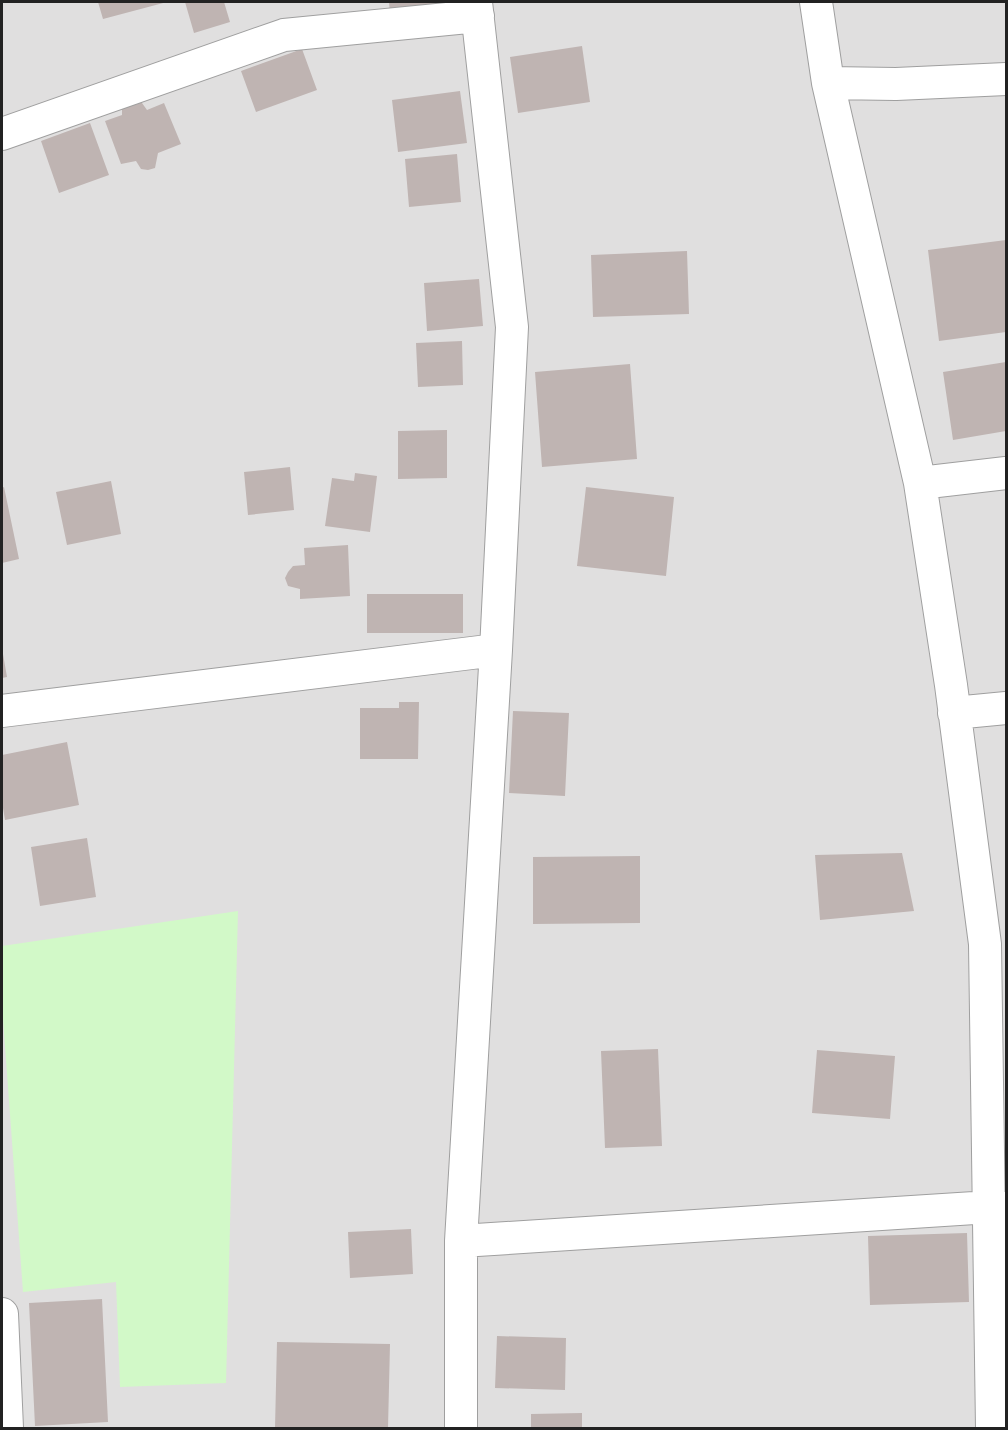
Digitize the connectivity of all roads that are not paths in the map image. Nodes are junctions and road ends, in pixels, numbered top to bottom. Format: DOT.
graph roads {
  1 [pos="816,2"];
  2 [pos="477,9"];
  3 [pos="1006,79"];
  4 [pos="828,83"];
  5 [pos="2,134"];
  6 [pos="1006,474"];
  7 [pos="920,483"];
  8 [pos="496,650"];
  9 [pos="1006,708"];
  10 [pos="2,711"];
  11 [pos="954,713"];
  12 [pos="996,944"];
  13 [pos="998,1208"];
  14 [pos="461,1241"];
  15 [pos="2,1314"];
  16 [pos="7,1428"];
  17 [pos="461,1428"];
  18 [pos="993,1428"];
  1 -- 4 [label="street"];
  2 -- 5 [label="street"];
  2 -- 8 [label="street"];
  3 -- 4 [label="street"];
  4 -- 7 [label="street"];
  6 -- 7 [label="street"];
  7 -- 11 [label="street"];
  8 -- 10 [label="street"];
  8 -- 14 [label="street"];
  9 -- 11 [label="street"];
  11 -- 12 [label="street"];
  12 -- 13 [label="street"];
  13 -- 14 [label="street"];
  13 -- 18 [label="street"];
  14 -- 17 [label="street"];
  15 -- 16 [label="street"];
}
